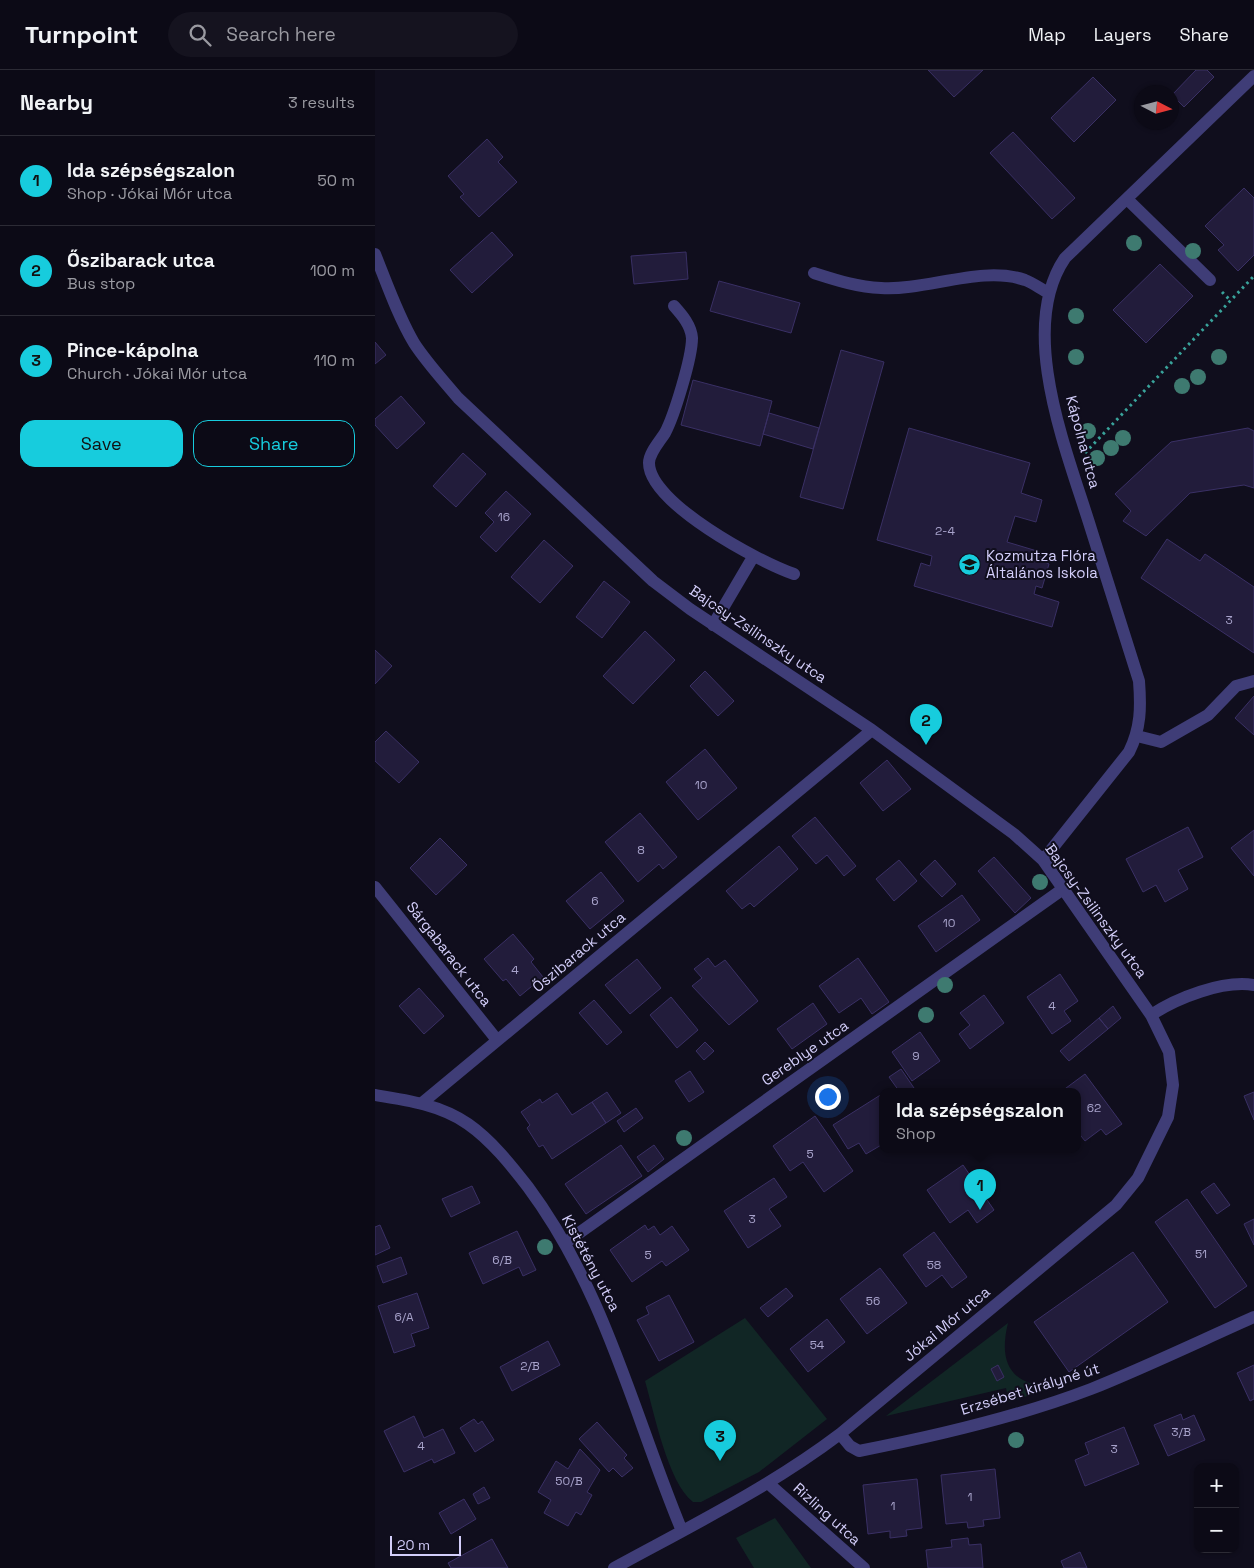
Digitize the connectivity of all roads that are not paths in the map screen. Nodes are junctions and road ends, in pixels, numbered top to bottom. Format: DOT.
graph roads {
  1 [pos="1254,76"];
  2 [pos="1127,199"];
  3 [pos="375,254"];
  4 [pos="814,272"];
  5 [pos="1210,280"];
  6 [pos="1049,294"];
  7 [pos="674,306"];
  8 [pos="753,557"];
  9 [pos="794,574"];
  10 [pos="713,624"];
  11 [pos="1254,681"];
  12 [pos="872,730"];
  13 [pos="1137,736"];
  14 [pos="1043,860"];
  15 [pos="375,887"];
  16 [pos="1063,889"];
  17 [pos="1254,985"];
  18 [pos="1151,1015"];
  19 [pos="497,1040"];
  20 [pos="375,1095"];
  21 [pos="422,1103"];
  22 [pos="565,1243"];
  23 [pos="1254,1316"];
  24 [pos="840,1434"];
  25 [pos="769,1484"];
  26 [pos="682,1531"];
  27 [pos="613,1568"];
  28 [pos="864,1568"];
  1 -- 2 [label="street, Kápolna utca"];
  2 -- 5 [label="street"];
  2 -- 6 [label="street, Kápolna utca"];
  3 -- 10 [label="street, Bajcsy-Zsilinszky utca"];
  4 -- 6 [label="street"];
  6 -- 13 [label="street, Kápolna utca"];
  7 -- 8 [label="street"];
  8 -- 9 [label="street"];
  8 -- 10 [label="street"];
  10 -- 12 [label="street, Bajcsy-Zsilinszky utca"];
  11 -- 13 [label="street"];
  12 -- 14 [label="street, Bajcsy-Zsilinszky utca"];
  12 -- 19 [label="street, Őszibarack utca"];
  13 -- 14 [label="street, Kápolna utca"];
  14 -- 16 [label="street, Bajcsy-Zsilinszky utca"];
  15 -- 19 [label="street, Sárgabarack utca"];
  16 -- 18 [label="street, Bajcsy-Zsilinszky utca"];
  16 -- 22 [label="street, Gereblye utca"];
  17 -- 18 [label="street"];
  18 -- 24 [label="street, Jókai Mór utca"];
  19 -- 21 [label="street, Őszibarack utca"];
  20 -- 21 [label="street, Kistétény utca"];
  21 -- 22 [label="street, Kistétény utca"];
  22 -- 26 [label="street, Kistétény utca"];
  23 -- 24 [label="street, Erzsébet királyné út"];
  24 -- 25 [label="street, Jókai Mór utca"];
  25 -- 26 [label="street, Jókai Mór utca"];
  25 -- 28 [label="street, Rizling utca"];
  26 -- 27 [label="street, Jókai Mór utca"];
}
